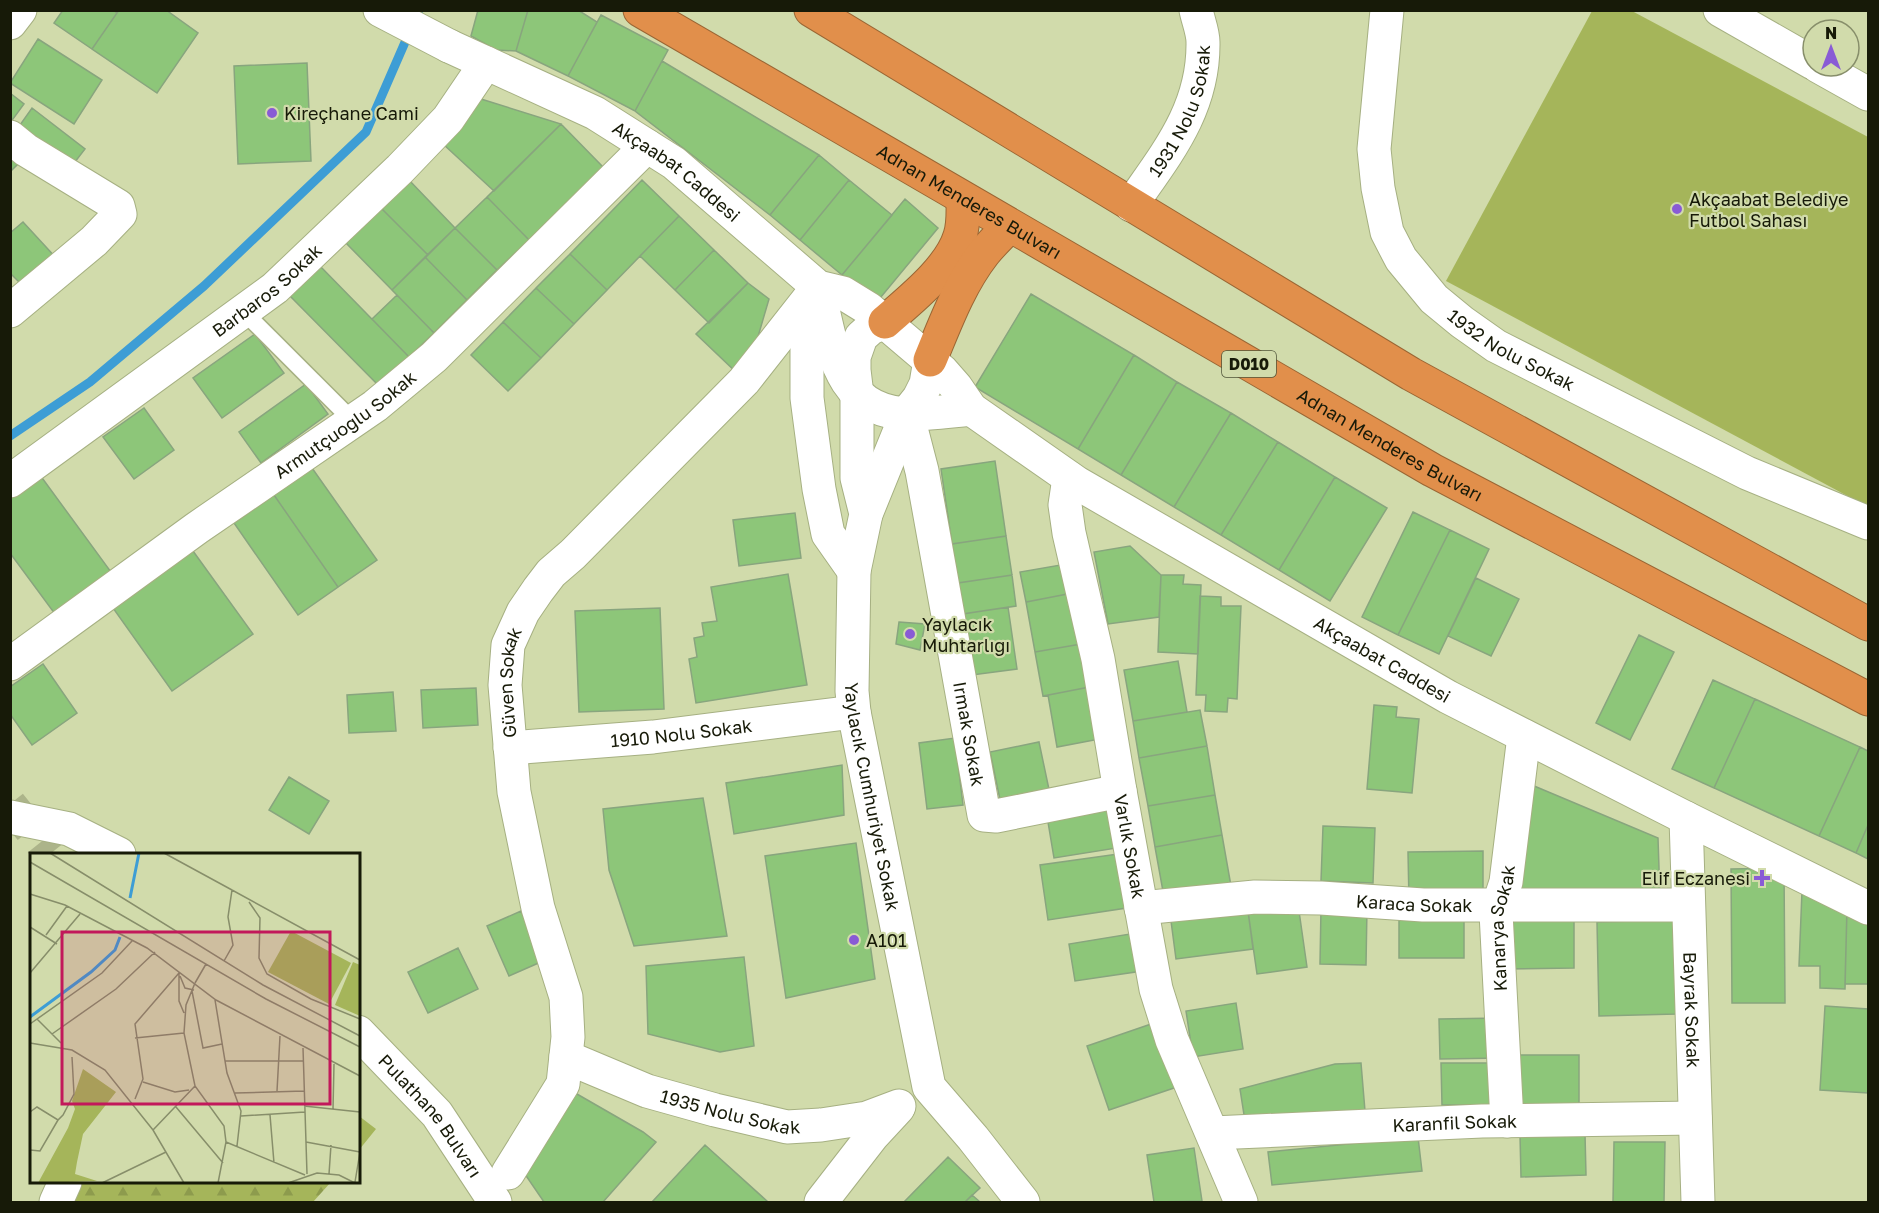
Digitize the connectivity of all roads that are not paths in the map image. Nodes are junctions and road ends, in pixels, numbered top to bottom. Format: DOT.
graph roads {
  1 [pos="20,10"];
  2 [pos="380,10"];
  3 [pos="640,10"];
  4 [pos="811,10"];
  5 [pos="1196,10"];
  6 [pos="1387,10"];
  7 [pos="1720,10"];
  8 [pos="10,23"];
  9 [pos="1801,56"];
  10 [pos="486,63"];
  11 [pos="1840,78"];
  12 [pos="1869,94"];
  13 [pos="10,137"];
  14 [pos="647,146"];
  15 [pos="963,199"];
  16 [pos="1131,205"];
  17 [pos="1009,226"];
  18 [pos="818,287"];
  19 [pos="10,311"];
  20 [pos="243,311"];
  21 [pos="885,322"];
  22 [pos="930,360"];
  23 [pos="857,395"];
  24 [pos="971,409"];
  25 [pos="907,413"];
  26 [pos="353,421"];
  27 [pos="1069,478"];
  28 [pos="10,481"];
  29 [pos="866,514"];
  30 [pos="1869,523"];
  31 [pos="854,571"];
  32 [pos="1869,624"];
  33 [pos="10,664"];
  34 [pos="1869,699"];
  35 [pos="854,712"];
  36 [pos="1524,736"];
  37 [pos="510,748"];
  38 [pos="1120,792"];
  39 [pos="10,817"];
  40 [pos="1686,818"];
  41 [pos="115,853"];
  42 [pos="1498,905"];
  43 [pos="1688,905"];
  44 [pos="1141,908"];
  45 [pos="1869,908"];
  46 [pos="360,1034"];
  47 [pos="566,1057"];
  48 [pos="929,1087"];
  49 [pos="899,1106"];
  50 [pos="1695,1118"];
  51 [pos="1507,1121"];
  52 [pos="1213,1133"];
  53 [pos="508,1173"];
  54 [pos="65,1183"];
  55 [pos="56,1203"];
  56 [pos="495,1203"];
  57 [pos="821,1203"];
  58 [pos="1023,1203"];
  59 [pos="1241,1203"];
  60 [pos="1698,1203"];
  1 -- 8 [label="street"];
  2 -- 10 [label="street, Akçaabat Caddesi"];
  3 -- 15 [label="highway, Adnan Menderes Bulvarı / D010"];
  4 -- 16 [label="highway"];
  5 -- 16 [label="street, 1931 Nolu Sokak"];
  6 -- 30 [label="street, 1932 Nolu Sokak"];
  7 -- 9 [label="street"];
  10 -- 14 [label="street, Akçaabat Caddesi"];
  10 -- 20 [label="street, Barbaros Sokak"];
  11 -- 12 [label="street"];
  13 -- 19 [label="street"];
  14 -- 18 [label="street, Akçaabat Caddesi"];
  14 -- 26 [label="street, Armutçuoğlu Sokak"];
  15 -- 17 [label="highway, Adnan Menderes Bulvarı / D010"];
  15 -- 21 [label="highway"];
  16 -- 32 [label="highway"];
  17 -- 22 [label="highway"];
  17 -- 34 [label="highway, Adnan Menderes Bulvarı / D010"];
  18 -- 21 [label="street, Akçaabat Caddesi"];
  18 -- 23 [label="street"];
  18 -- 31 [label="street"];
  18 -- 37 [label="street, Güven Sokak"];
  20 -- 26 [label="lane"];
  20 -- 28 [label="street, Barbaros Sokak"];
  21 -- 22 [label="street, Akçaabat Caddesi"];
  21 -- 23 [label="street"];
  22 -- 24 [label="street, Akçaabat Caddesi"];
  22 -- 25 [label="street"];
  23 -- 25 [label="street"];
  23 -- 29 [label="street, Yaylacık Cumhuriyet Sokak"];
  24 -- 25 [label="street"];
  24 -- 27 [label="street, Akçaabat Caddesi"];
  25 -- 29 [label="street, Yaylacık Cumhuriyet Sokak"];
  25 -- 38 [label="street, Irmak Sokak"];
  26 -- 33 [label="street, Armutçuoğlu Sokak"];
  27 -- 36 [label="street, Akçaabat Caddesi"];
  27 -- 38 [label="street, Varlık Sokak"];
  29 -- 31 [label="street, Yaylacık Cumhuriyet Sokak"];
  31 -- 35 [label="street, Yaylacık Cumhuriyet Sokak"];
  35 -- 37 [label="street, 1910 Nolu Sokak"];
  35 -- 48 [label="street, Yaylacık Cumhuriyet Sokak"];
  36 -- 40 [label="street, Akçaabat Caddesi"];
  36 -- 42 [label="street, Kanarya Sokak"];
  37 -- 47 [label="street, Güven Sokak"];
  38 -- 44 [label="street, Varlık Sokak"];
  39 -- 41 [label="street"];
  40 -- 43 [label="street, Bayrak Sokak"];
  40 -- 45 [label="street, Akçaabat Caddesi"];
  42 -- 43 [label="street, Karaca Sokak"];
  42 -- 44 [label="street, Karaca Sokak"];
  42 -- 51 [label="street, Kanarya Sokak"];
  43 -- 50 [label="street, Bayrak Sokak"];
  44 -- 52 [label="street, Varlık Sokak"];
  46 -- 56 [label="street, Pulathane Bulvarı"];
  47 -- 49 [label="street, 1935 Nolu Sokak"];
  47 -- 53 [label="street, Güven Sokak"];
  48 -- 49 [label="street"];
  48 -- 58 [label="street, Yaylacık Cumhuriyet Sokak"];
  49 -- 57 [label="street"];
  50 -- 51 [label="street, Karanfil Sokak"];
  50 -- 60 [label="street, Bayrak Sokak"];
  51 -- 52 [label="street, Karanfil Sokak"];
  52 -- 59 [label="street, Varlık Sokak"];
  54 -- 55 [label="street"];
}
